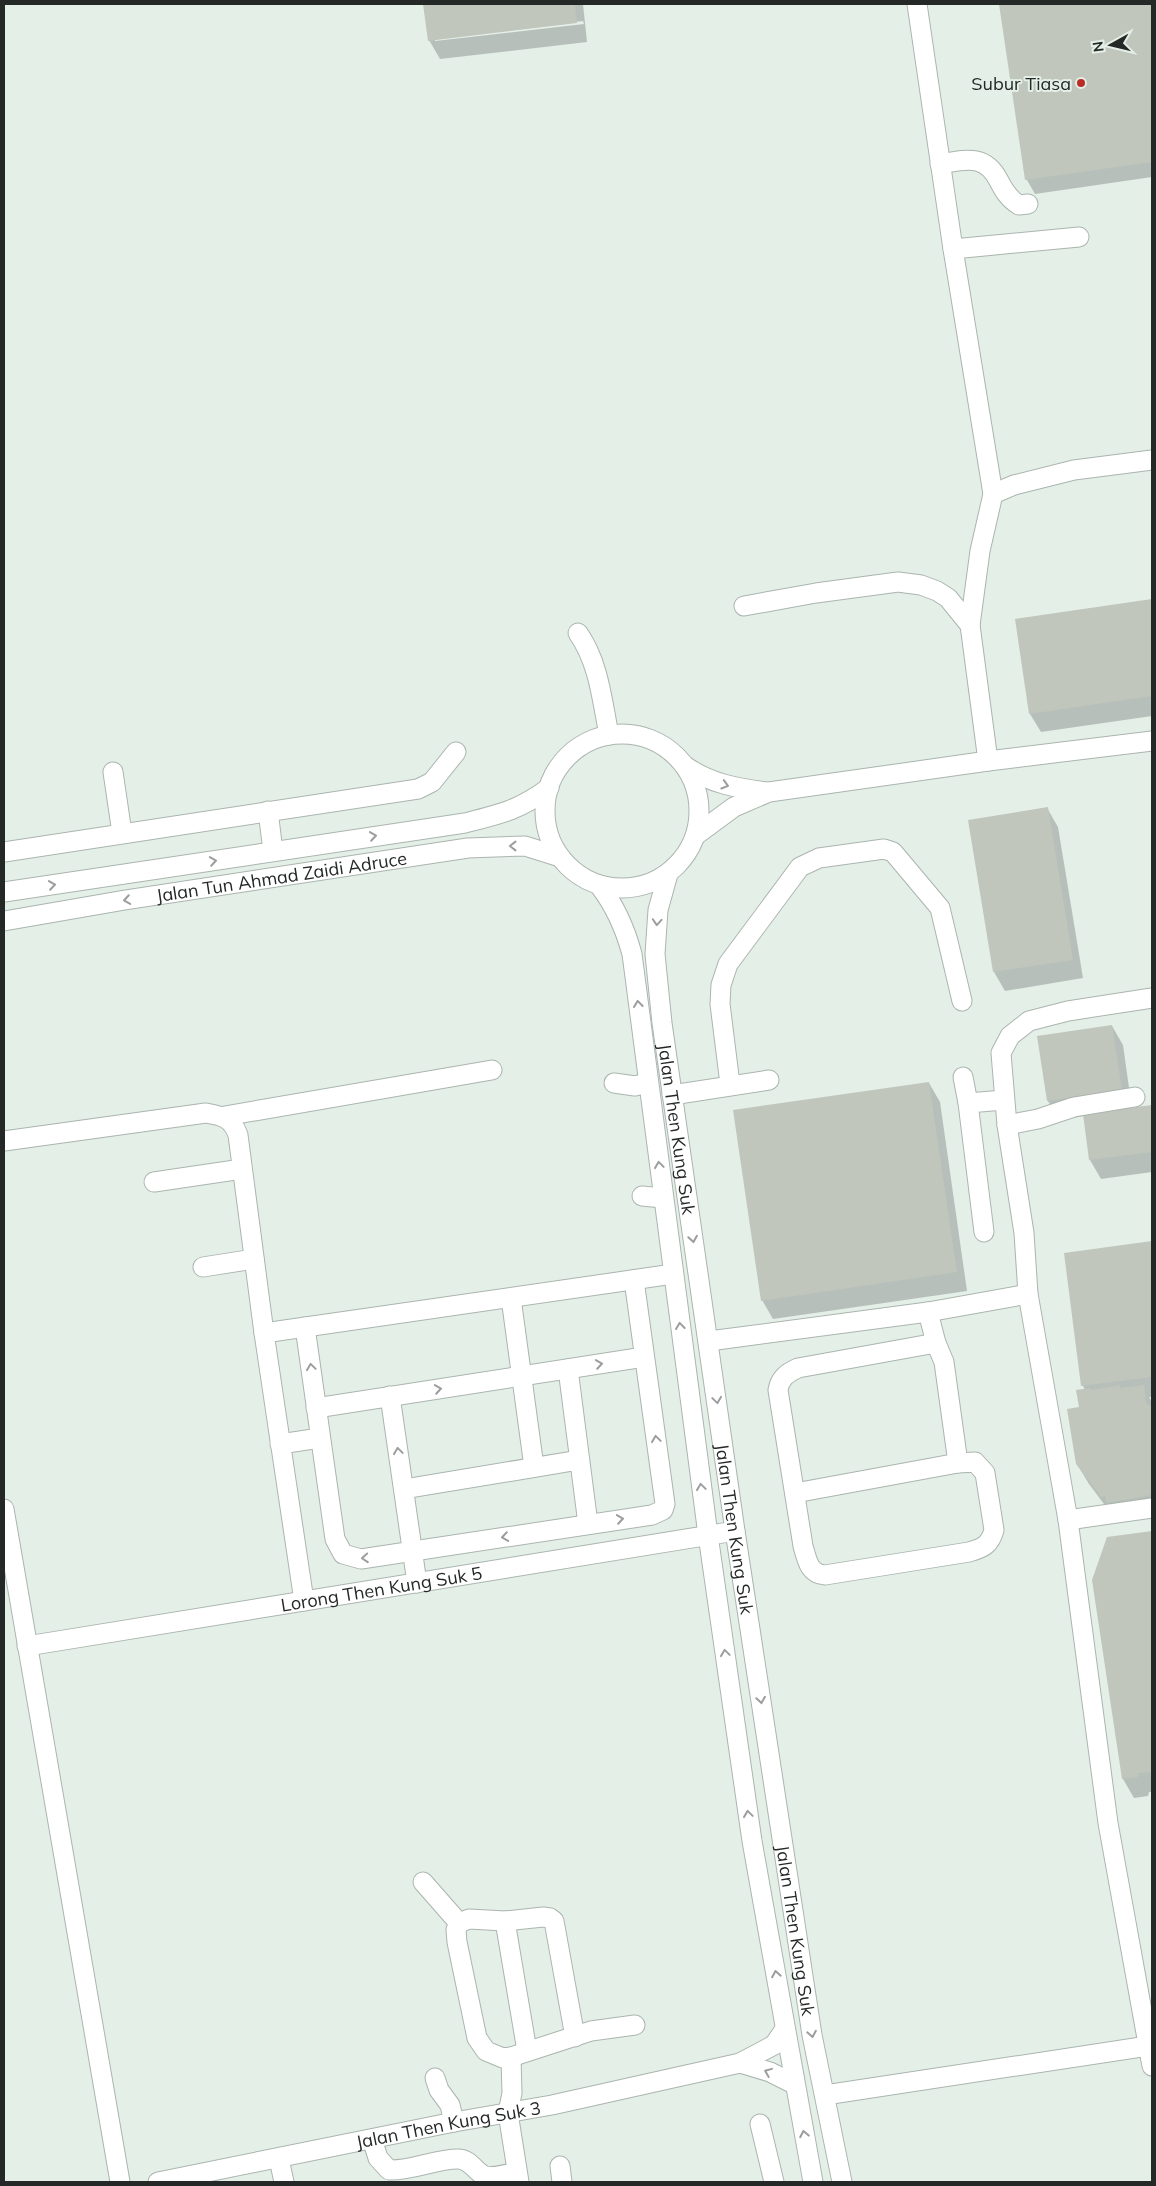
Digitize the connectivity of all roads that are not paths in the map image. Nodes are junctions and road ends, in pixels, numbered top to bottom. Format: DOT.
graph roads {
  1 [pos="917,4"];
  2 [pos="940,164"];
  3 [pos="1028,204"];
  4 [pos="1079,237"];
  5 [pos="953,249"];
  6 [pos="1152,460"];
  7 [pos="993,494"];
  8 [pos="744,606"];
  9 [pos="970,625"];
  10 [pos="578,634"];
  11 [pos="609,735"];
  12 [pos="1152,741"];
  13 [pos="456,752"];
  14 [pos="988,761"];
  15 [pos="684,765"];
  16 [pos="113,772"];
  17 [pos="548,788"];
  18 [pos="770,792"];
  19 [pos="268,811"];
  20 [pos="122,833"];
  21 [pos="696,835"];
  22 [pos="273,851"];
  23 [pos="4,852"];
  24 [pos="560,857"];
  25 [pos="668,874"];
  26 [pos="599,885"];
  27 [pos="4,892"];
  28 [pos="4,921"];
  29 [pos="1152,998"];
  30 [pos="962,1001"];
  31 [pos="492,1070"];
  32 [pos="963,1077"];
  33 [pos="769,1080"];
  34 [pos="614,1083"];
  35 [pos="648,1083"];
  36 [pos="730,1084"];
  37 [pos="672,1095"];
  38 [pos="1135,1097"];
  39 [pos="1004,1100"];
  40 [pos="968,1102"];
  41 [pos="225,1116"];
  42 [pos="1007,1125"];
  43 [pos="4,1141"];
  44 [pos="242,1169"];
  45 [pos="154,1182"];
  46 [pos="642,1196"];
  47 [pos="663,1198"];
  48 [pos="984,1232"];
  49 [pos="254,1259"];
  50 [pos="203,1267"];
  51 [pos="673,1274"];
  52 [pos="634,1280"];
  53 [pos="1028,1294"];
  54 [pos="511,1298"];
  55 [pos="928,1312"];
  56 [pos="305,1327"];
  57 [pos="264,1333"];
  58 [pos="709,1340"];
  59 [pos="936,1343"];
  60 [pos="644,1357"];
  61 [pos="568,1369"];
  62 [pos="522,1376"];
  63 [pos="390,1396"];
  64 [pos="316,1408"];
  65 [pos="320,1438"];
  66 [pos="280,1444"];
  67 [pos="579,1460"];
  68 [pos="958,1463"];
  69 [pos="534,1467"];
  70 [pos="404,1489"];
  71 [pos="795,1492"];
  72 [pos="1152,1508"];
  73 [pos="4,1509"];
  74 [pos="1068,1520"];
  75 [pos="588,1524"];
  76 [pos="735,1531"];
  77 [pos="536,1532"];
  78 [pos="708,1535"];
  79 [pos="413,1551"];
  80 [pos="539,1563"];
  81 [pos="417,1583"];
  82 [pos="304,1601"];
  83 [pos="27,1646"];
  84 [pos="423,1882"];
  85 [pos="505,1921"];
  86 [pos="459,1923"];
  87 [pos="635,2025"];
  88 [pos="785,2029"];
  89 [pos="575,2037"];
  90 [pos="1148,2046"];
  91 [pos="519,2054"];
  92 [pos="740,2063"];
  93 [pos="1152,2066"];
  94 [pos="435,2078"];
  95 [pos="794,2084"];
  96 [pos="825,2095"];
  97 [pos="508,2114"];
  98 [pos="454,2122"];
  99 [pos="760,2124"];
  100 [pos="372,2139"];
  101 [pos="279,2159"];
  102 [pos="518,2177"];
  103 [pos="120,2182"];
  104 [pos="158,2182"];
  105 [pos="284,2182"];
  106 [pos="774,2182"];
  107 [pos="813,2182"];
  108 [pos="842,2182"];
  1 -- 2 [label="street"];
  2 -- 3 [label="street"];
  2 -- 5 [label="street"];
  4 -- 5 [label="street"];
  5 -- 7 [label="street"];
  6 -- 7 [label="street"];
  7 -- 9 [label="street"];
  8 -- 9 [label="street"];
  9 -- 14 [label="street"];
  10 -- 11 [label="street"];
  11 -- 15 [label="street"];
  11 -- 17 [label="street"];
  12 -- 14 [label="street"];
  13 -- 19 [label="street"];
  14 -- 18 [label="street"];
  15 -- 18 [label="street, one-way"];
  15 -- 21 [label="street"];
  16 -- 20 [label="street"];
  22 -- 17 [label="street, Jalan Tun Ahmad Zaidi Adruce, one-way"];
  17 -- 24 [label="street"];
  18 -- 21 [label="street"];
  19 -- 20 [label="street"];
  19 -- 22 [label="street"];
  20 -- 23 [label="street"];
  21 -- 25 [label="street"];
  27 -- 22 [label="street, Jalan Tun Ahmad Zaidi Adruce, one-way"];
  24 -- 26 [label="street"];
  24 -- 28 [label="street, Jalan Tun Ahmad Zaidi Adruce, one-way"];
  25 -- 26 [label="street"];
  25 -- 37 [label="street, Jalan Then Kung Suk, one-way"];
  35 -- 26 [label="street, Jalan Then Kung Suk, one-way"];
  29 -- 39 [label="street"];
  30 -- 36 [label="street"];
  31 -- 41 [label="street"];
  32 -- 40 [label="street"];
  33 -- 36 [label="street"];
  34 -- 35 [label="street"];
  47 -- 35 [label="street, Jalan Then Kung Suk, one-way"];
  36 -- 37 [label="street"];
  37 -- 58 [label="street, Jalan Then Kung Suk, one-way"];
  38 -- 42 [label="street"];
  39 -- 40 [label="street"];
  39 -- 42 [label="street"];
  40 -- 48 [label="street"];
  41 -- 43 [label="street"];
  41 -- 44 [label="street"];
  42 -- 53 [label="street"];
  44 -- 45 [label="street"];
  44 -- 49 [label="street"];
  46 -- 47 [label="street"];
  47 -- 51 [label="street, Jalan Then Kung Suk"];
  49 -- 50 [label="street"];
  49 -- 57 [label="street"];
  51 -- 52 [label="street"];
  78 -- 51 [label="street, Jalan Then Kung Suk, one-way"];
  52 -- 54 [label="street"];
  52 -- 60 [label="street"];
  53 -- 55 [label="street"];
  53 -- 74 [label="street"];
  54 -- 56 [label="street"];
  54 -- 62 [label="street"];
  55 -- 58 [label="street"];
  55 -- 59 [label="street"];
  56 -- 57 [label="street"];
  64 -- 56 [label="street, one-way"];
  57 -- 66 [label="street"];
  58 -- 76 [label="street, Jalan Then Kung Suk, one-way"];
  59 -- 68 [label="street"];
  59 -- 71 [label="street"];
  61 -- 60 [label="street, one-way"];
  75 -- 60 [label="street, one-way"];
  61 -- 62 [label="street"];
  61 -- 67 [label="street"];
  63 -- 62 [label="street, one-way"];
  62 -- 69 [label="street"];
  63 -- 64 [label="street"];
  70 -- 63 [label="street, one-way"];
  64 -- 65 [label="street"];
  65 -- 66 [label="street"];
  79 -- 65 [label="street, one-way"];
  66 -- 82 [label="street"];
  67 -- 69 [label="street"];
  67 -- 75 [label="street"];
  68 -- 71 [label="street"];
  68 -- 71 [label="street"];
  69 -- 70 [label="street"];
  70 -- 79 [label="street"];
  72 -- 74 [label="street"];
  73 -- 83 [label="street"];
  74 -- 90 [label="street"];
  75 -- 77 [label="street"];
  76 -- 78 [label="street, Lorong Then Kung Suk 5"];
  76 -- 96 [label="street, Jalan Then Kung Suk, one-way"];
  77 -- 79 [label="street, one-way"];
  77 -- 80 [label="street"];
  78 -- 80 [label="street, Lorong Then Kung Suk 5"];
  88 -- 78 [label="street, Jalan Then Kung Suk, one-way"];
  79 -- 81 [label="street"];
  80 -- 81 [label="street, Lorong Then Kung Suk 5"];
  81 -- 82 [label="street, Lorong Then Kung Suk 5"];
  82 -- 83 [label="street, Lorong Then Kung Suk 5"];
  83 -- 103 [label="street"];
  84 -- 86 [label="street"];
  85 -- 86 [label="street"];
  85 -- 89 [label="street"];
  85 -- 91 [label="street"];
  86 -- 91 [label="street"];
  87 -- 89 [label="street"];
  88 -- 92 [label="street"];
  88 -- 95 [label="street, Jalan Then Kung Suk"];
  89 -- 91 [label="street"];
  90 -- 93 [label="street"];
  90 -- 96 [label="street"];
  91 -- 97 [label="street"];
  95 -- 92 [label="street, one-way"];
  92 -- 97 [label="street, Jalan Then Kung Suk 3"];
  94 -- 98 [label="street"];
  107 -- 95 [label="street, Jalan Then Kung Suk, one-way"];
  96 -- 108 [label="street, Jalan Then Kung Suk"];
  97 -- 98 [label="street, Jalan Then Kung Suk 3"];
  97 -- 102 [label="street"];
  98 -- 100 [label="street, Jalan Then Kung Suk 3"];
  99 -- 106 [label="street"];
  100 -- 101 [label="street, Jalan Then Kung Suk 3"];
  100 -- 102 [label="street"];
  101 -- 104 [label="street, Jalan Then Kung Suk 3"];
  101 -- 105 [label="street"];
}
